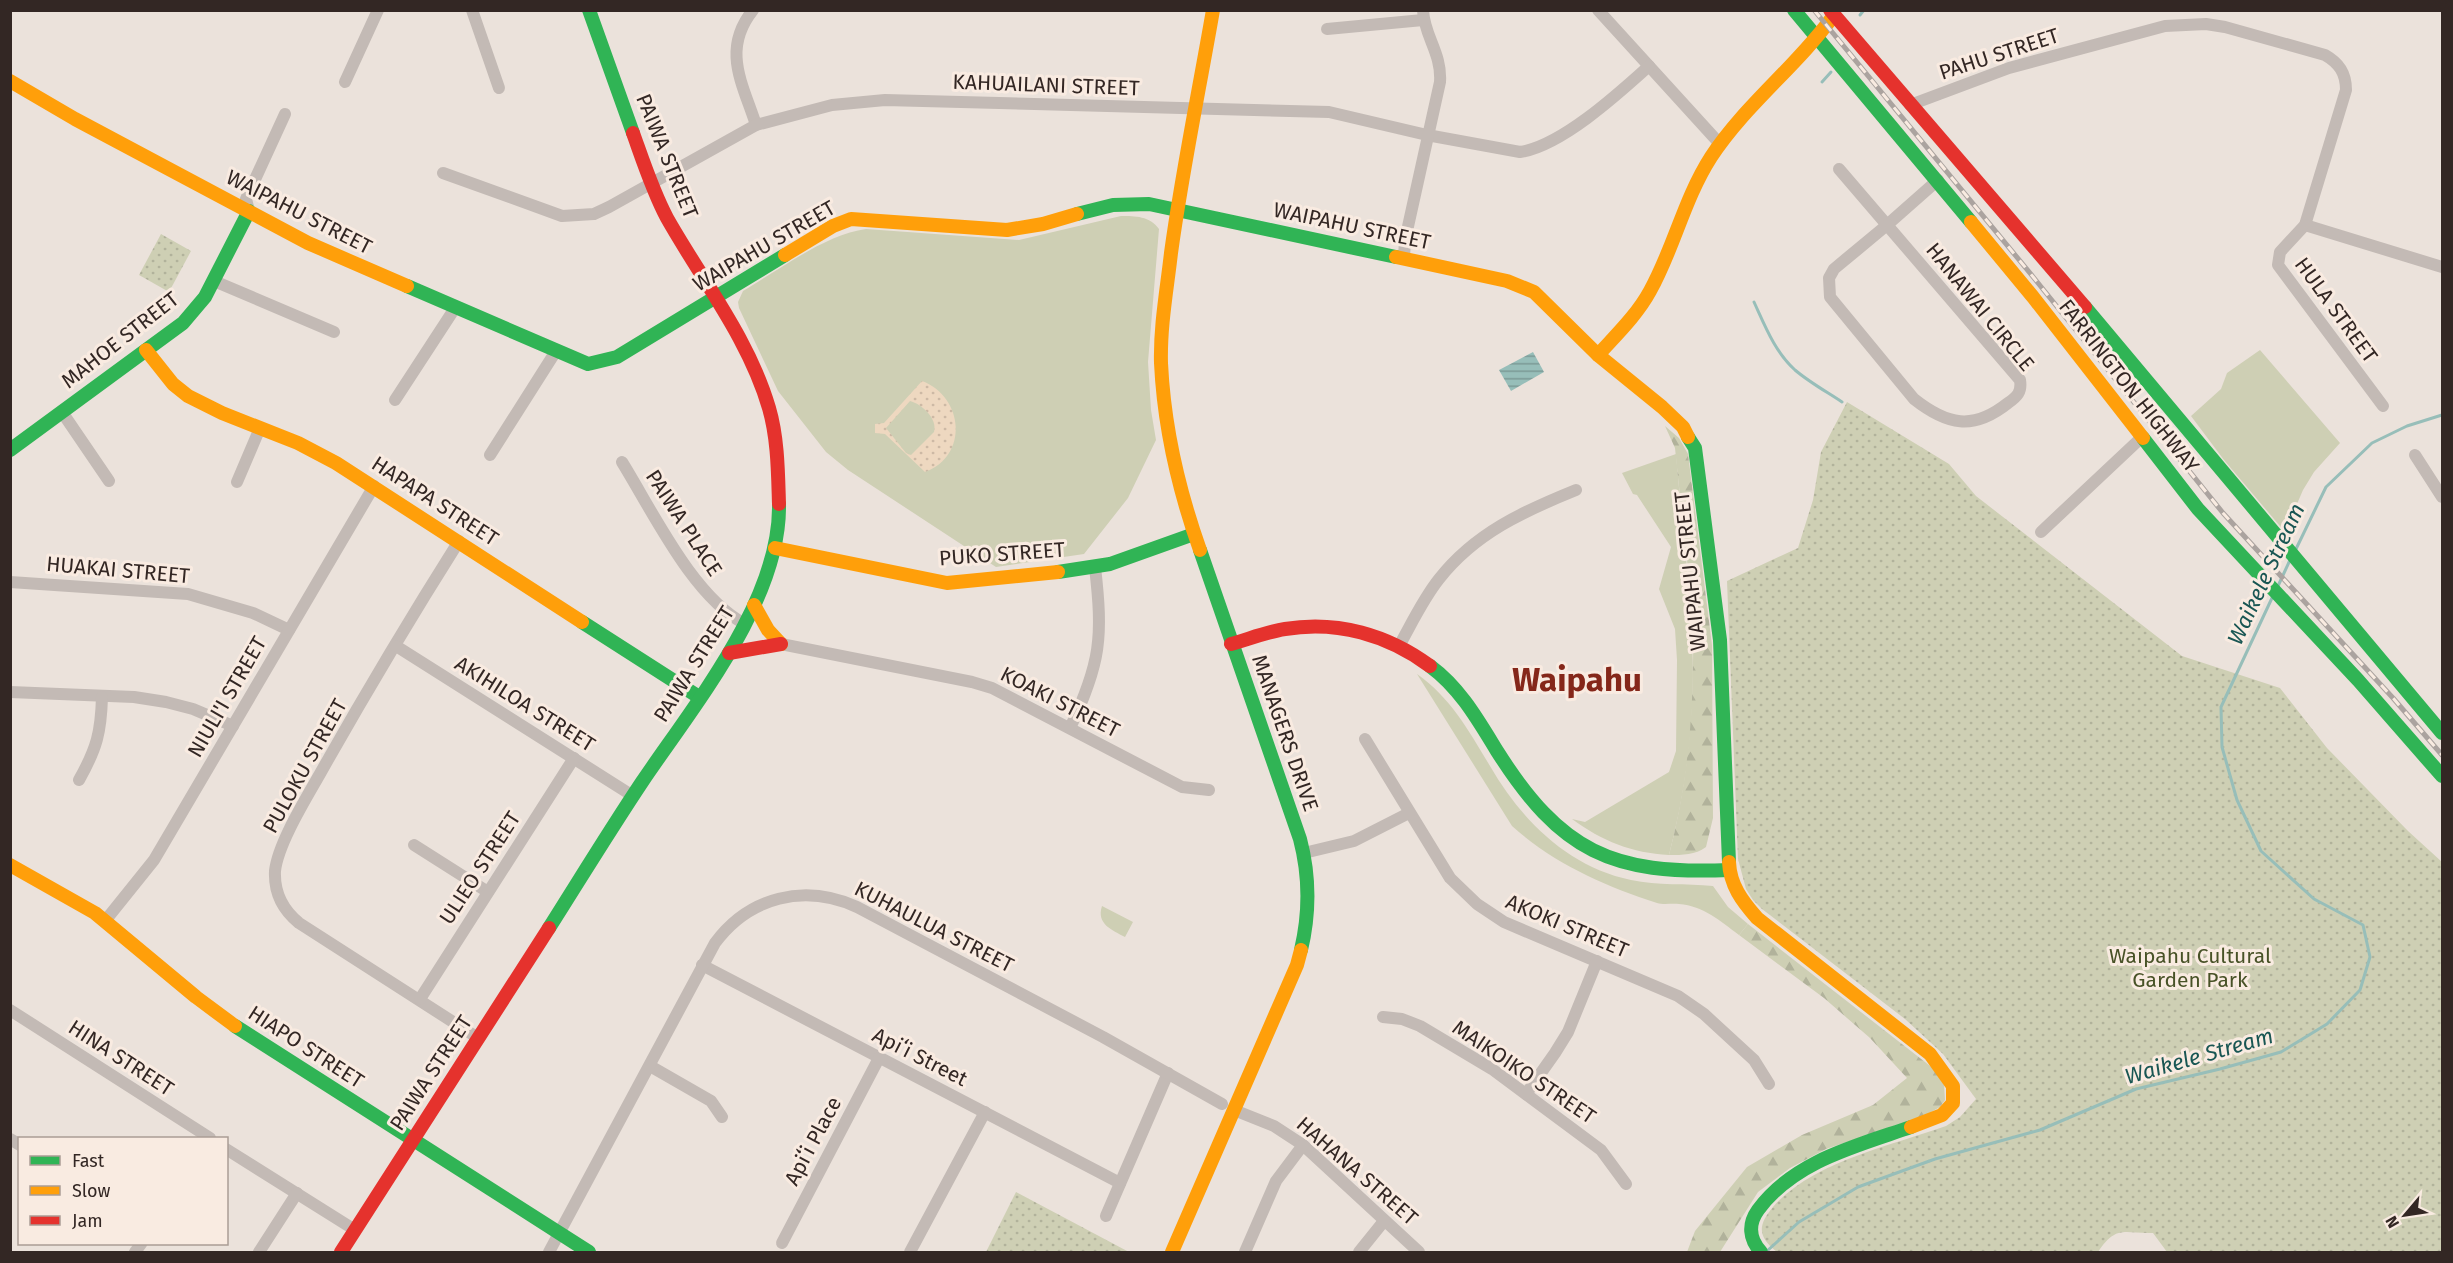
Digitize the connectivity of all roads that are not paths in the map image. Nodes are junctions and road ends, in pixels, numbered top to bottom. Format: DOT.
graph roads {
  1 [pos="378,10"];
  2 [pos="472,10"];
  3 [pos="589,10"];
  4 [pos="753,10"];
  5 [pos="1213,10"];
  6 [pos="1598,10"];
  7 [pos="1794,10"];
  8 [pos="1834,12"];
  9 [pos="1423,15"];
  10 [pos="1327,29"];
  11 [pos="1818,38"];
  12 [pos="1649,66"];
  13 [pos="2341,69"];
  14 [pos="10,81"];
  15 [pos="345,82"];
  16 [pos="499,88"];
  17 [pos="1910,105"];
  18 [pos="1196,109"];
  19 [pos="285,114"];
  20 [pos="756,125"];
  21 [pos="1427,135"];
  22 [pos="1720,144"];
  23 [pos="1839,169"];
  24 [pos="443,173"];
  25 [pos="1938,180"];
  26 [pos="651,184"];
  27 [pos="1178,210"];
  28 [pos="249,211"];
  29 [pos="1887,225"];
  30 [pos="2305,225"];
  31 [pos="1404,258"];
  32 [pos="2442,267"];
  33 [pos="214,281"];
  34 [pos="715,297"];
  35 [pos="455,308"];
  36 [pos="334,332"];
  37 [pos="146,350"];
  38 [pos="556,351"];
  39 [pos="1598,355"];
  40 [pos="395,400"];
  41 [pos="2383,406"];
  42 [pos="62,412"];
  43 [pos="260,428"];
  44 [pos="2141,438"];
  45 [pos="10,450"];
  46 [pos="490,455"];
  47 [pos="2415,455"];
  48 [pos="622,462"];
  49 [pos="109,481"];
  50 [pos="237,482"];
  51 [pos="374,486"];
  52 [pos="1576,490"];
  53 [pos="2442,497"];
  54 [pos="2041,532"];
  55 [pos="1194,534"];
  56 [pos="459,541"];
  57 [pos="775,548"];
  58 [pos="1095,567"];
  59 [pos="10,582"];
  60 [pos="754,605"];
  61 [pos="746,624"];
  62 [pos="289,630"];
  63 [pos="781,644"];
  64 [pos="1232,644"];
  65 [pos="396,646"];
  66 [pos="1399,646"];
  67 [pos="729,653"];
  68 [pos="10,692"];
  69 [pos="102,697"];
  70 [pos="699,697"];
  71 [pos="233,726"];
  72 [pos="1070,728"];
  73 [pos="2442,733"];
  74 [pos="1365,739"];
  75 [pos="574,758"];
  76 [pos="2442,776"];
  77 [pos="79,780"];
  78 [pos="1209,790"];
  79 [pos="633,796"];
  80 [pos="1409,813"];
  81 [pos="414,845"];
  82 [pos="1304,853"];
  83 [pos="10,865"];
  84 [pos="1729,870"];
  85 [pos="488,892"];
  86 [pos="105,921"];
  87 [pos="1597,961"];
  88 [pos="702,965"];
  89 [pos="420,999"];
  90 [pos="10,1010"];
  91 [pos="1383,1017"];
  92 [pos="478,1038"];
  93 [pos="879,1058"];
  94 [pos="650,1066"];
  95 [pos="1168,1072"];
  96 [pos="1769,1084"];
  97 [pos="1526,1094"];
  98 [pos="1228,1107"];
  99 [pos="985,1112"];
  100 [pos="722,1117"];
  101 [pos="207,1137"];
  102 [pos="413,1140"];
  103 [pos="1304,1145"];
  104 [pos="228,1150"];
  105 [pos="1120,1183"];
  106 [pos="1626,1184"];
  107 [pos="297,1193"];
  108 [pos="1106,1216"];
  109 [pos="1384,1221"];
  110 [pos="355,1230"];
  111 [pos="560,1234"];
  112 [pos="782,1243"];
  113 [pos="259,1252"];
  114 [pos="341,1252"];
  115 [pos="549,1252"];
  116 [pos="589,1252"];
  117 [pos="910,1252"];
  118 [pos="1172,1252"];
  119 [pos="1245,1252"];
  120 [pos="1359,1252"];
  121 [pos="1419,1252"];
  122 [pos="1760,1252"];
  1 -- 15 [label="street"];
  2 -- 16 [label="street"];
  3 -- 26 [label="street, PAIWA STREET"];
  4 -- 20 [label="street"];
  5 -- 18 [label="street, MANAGERS DRIVE"];
  6 -- 12 [label="street"];
  7 -- 11 [label="street, FARRINGTON HIGHWAY"];
  8 -- 11 [label="street"];
  8 -- 17 [label="street, FARRINGTON HIGHWAY"];
  9 -- 10 [label="street"];
  9 -- 21 [label="street"];
  11 -- 22 [label="street"];
  11 -- 25 [label="street, FARRINGTON HIGHWAY"];
  12 -- 21 [label="street, KAHUAILANI STREET"];
  12 -- 22 [label="street"];
  13 -- 17 [label="street, PAHU STREET"];
  13 -- 30 [label="street, HULA STREET"];
  14 -- 28 [label="street, WAIPAHU STREET"];
  17 -- 73 [label="street, FARRINGTON HIGHWAY"];
  18 -- 20 [label="street, KAHUAILANI STREET"];
  18 -- 21 [label="street, KAHUAILANI STREET"];
  18 -- 27 [label="street, MANAGERS DRIVE"];
  19 -- 28 [label="street"];
  20 -- 26 [label="street, KAHUAILANI STREET"];
  21 -- 31 [label="street"];
  22 -- 39 [label="street"];
  23 -- 29 [label="street, HANAWAI CIRCLE"];
  24 -- 26 [label="street, KAHUAILANI STREET"];
  25 -- 29 [label="street, HANAWAI CIRCLE"];
  25 -- 44 [label="street, FARRINGTON HIGHWAY"];
  26 -- 34 [label="street, PAIWA STREET"];
  27 -- 31 [label="street, WAIPAHU STREET"];
  27 -- 34 [label="street, WAIPAHU STREET"];
  27 -- 55 [label="street, MANAGERS DRIVE"];
  28 -- 33 [label="street, MAHOE STREET"];
  28 -- 35 [label="street, WAIPAHU STREET"];
  29 -- 29 [label="street, HANAWAI CIRCLE"];
  30 -- 32 [label="street"];
  30 -- 41 [label="street, HULA STREET"];
  31 -- 39 [label="street, WAIPAHU STREET"];
  33 -- 36 [label="street"];
  33 -- 37 [label="street, MAHOE STREET"];
  34 -- 38 [label="street, WAIPAHU STREET"];
  34 -- 57 [label="street, PAIWA STREET"];
  35 -- 38 [label="street, WAIPAHU STREET"];
  35 -- 40 [label="street"];
  37 -- 42 [label="street, MAHOE STREET"];
  37 -- 43 [label="street, HAPAPA STREET"];
  38 -- 46 [label="street"];
  39 -- 84 [label="street, WAIPAHU STREET"];
  42 -- 45 [label="street, MAHOE STREET"];
  42 -- 49 [label="street"];
  43 -- 50 [label="street"];
  43 -- 51 [label="street, HAPAPA STREET"];
  44 -- 54 [label="street"];
  44 -- 76 [label="street, FARRINGTON HIGHWAY"];
  47 -- 53 [label="street"];
  48 -- 61 [label="street, PAIWA PLACE"];
  51 -- 56 [label="street, HAPAPA STREET"];
  51 -- 62 [label="street, NIULI'I STREET"];
  52 -- 66 [label="street"];
  55 -- 58 [label="street, PUKO STREET"];
  55 -- 64 [label="street, MANAGERS DRIVE"];
  56 -- 65 [label="street, PULOKU STREET"];
  56 -- 70 [label="street, HAPAPA STREET"];
  57 -- 58 [label="street, PUKO STREET"];
  57 -- 60 [label="street, PAIWA STREET"];
  58 -- 72 [label="street"];
  59 -- 62 [label="street, HUAKAI STREET"];
  60 -- 61 [label="street, PAIWA STREET"];
  60 -- 63 [label="street"];
  61 -- 67 [label="street, PAIWA STREET"];
  62 -- 71 [label="street, NIULI'I STREET"];
  63 -- 67 [label="street"];
  63 -- 72 [label="street, KOAKI STREET"];
  64 -- 66 [label="street"];
  64 -- 82 [label="street, MANAGERS DRIVE"];
  65 -- 75 [label="street, AKIHILOA STREET"];
  65 -- 89 [label="street, PULOKU STREET"];
  66 -- 84 [label="street"];
  67 -- 70 [label="street, PAIWA STREET"];
  68 -- 69 [label="street"];
  69 -- 71 [label="street"];
  69 -- 77 [label="street"];
  70 -- 79 [label="street, PAIWA STREET"];
  71 -- 86 [label="street, NIULI'I STREET"];
  72 -- 78 [label="street, KOAKI STREET"];
  74 -- 80 [label="street, AKOKI STREET"];
  75 -- 79 [label="street, AKIHILOA STREET"];
  75 -- 85 [label="street, ULIEO STREET"];
  79 -- 92 [label="street, PAIWA STREET"];
  80 -- 82 [label="street"];
  80 -- 87 [label="street, AKOKI STREET"];
  81 -- 85 [label="street"];
  82 -- 98 [label="street, MANAGERS DRIVE"];
  83 -- 86 [label="street, HIAPO STREET"];
  84 -- 122 [label="street, WAIPAHU STREET"];
  85 -- 89 [label="street, ULIEO STREET"];
  86 -- 102 [label="street, HIAPO STREET"];
  87 -- 96 [label="street, AKOKI STREET"];
  87 -- 97 [label="street"];
  88 -- 93 [label="street, Apiʻi Street"];
  88 -- 94 [label="street, KUHAULUA STREET"];
  88 -- 95 [label="street, KUHAULUA STREET"];
  89 -- 92 [label="street, PULOKU STREET"];
  90 -- 101 [label="street, HINA STREET"];
  91 -- 97 [label="street, MAIKOIKO STREET"];
  92 -- 102 [label="street, PAIWA STREET"];
  93 -- 99 [label="street, Apiʻi Street"];
  93 -- 112 [label="street, Apiʻi Place"];
  94 -- 100 [label="street"];
  94 -- 111 [label="street, KUHAULUA STREET"];
  95 -- 98 [label="street, KUHAULUA STREET"];
  95 -- 105 [label="street"];
  97 -- 106 [label="street, MAIKOIKO STREET"];
  98 -- 103 [label="street, HAHANA STREET"];
  98 -- 118 [label="street, MANAGERS DRIVE"];
  99 -- 105 [label="street, Apiʻi Street"];
  99 -- 117 [label="street"];
  102 -- 110 [label="street, PAIWA STREET"];
  102 -- 111 [label="street, HIAPO STREET"];
  103 -- 109 [label="street, HAHANA STREET"];
  103 -- 119 [label="street"];
  104 -- 107 [label="street"];
  105 -- 108 [label="street"];
  107 -- 110 [label="street"];
  107 -- 113 [label="street"];
  109 -- 120 [label="street"];
  109 -- 121 [label="street, HAHANA STREET"];
  110 -- 114 [label="street, PAIWA STREET"];
  111 -- 115 [label="street, KUHAULUA STREET"];
  111 -- 116 [label="street, HIAPO STREET"];
}
